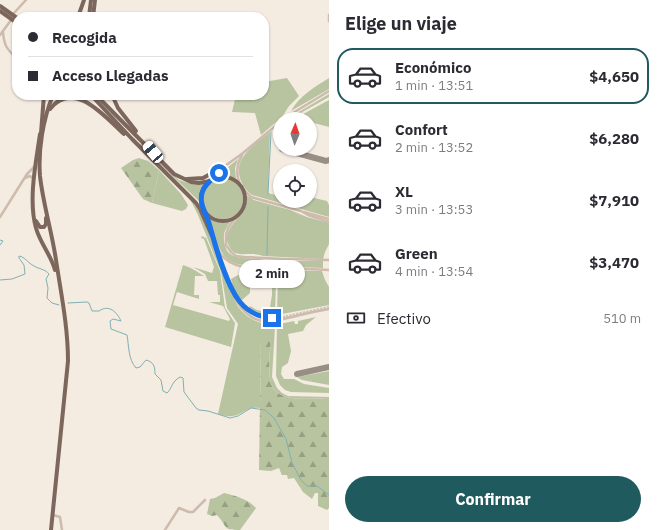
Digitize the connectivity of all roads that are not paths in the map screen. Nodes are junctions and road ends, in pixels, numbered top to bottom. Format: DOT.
graph roads {
  1 [pos="26,0"];
  2 [pos="84,0"];
  3 [pos="91,0"];
  4 [pos="96,0"];
  5 [pos="1,8"];
  6 [pos="12,12"];
  7 [pos="15,12"];
  8 [pos="80,12"];
  9 [pos="90,12"];
  10 [pos="95,12"];
  11 [pos="12,14"];
  12 [pos="329,15"];
  13 [pos="10,18"];
  14 [pos="329,21"];
  15 [pos="3,32"];
  16 [pos="0,35"];
  17 [pos="12,53"];
  18 [pos="329,91"];
  19 [pos="44,100"];
  20 [pos="49,100"];
  21 [pos="51,100"];
  22 [pos="61,100"];
  23 [pos="84,100"];
  24 [pos="96,100"];
  25 [pos="101,100"];
  26 [pos="114,100"];
  27 [pos="47,112"];
  28 [pos="294,112"];
  29 [pos="273,128"];
  30 [pos="41,133"];
  31 [pos="132,139"];
  32 [pos="153,152"];
  33 [pos="243,153"];
  34 [pos="36,165"];
  35 [pos="225,166"];
  36 [pos="178,177"];
  37 [pos="24,178"];
  38 [pos="34,180"];
  39 [pos="212,180"];
  40 [pos="241,187"];
  41 [pos="190,196"];
  42 [pos="46,208"];
  43 [pos="203,208"];
  44 [pos="301,211"];
  45 [pos="33,213"];
  46 [pos="238,214"];
  47 [pos="0,217"];
  48 [pos="329,219"];
  49 [pos="329,222"];
  50 [pos="212,236"];
  51 [pos="215,244"];
  52 [pos="329,260"];
  53 [pos="329,270"];
  54 [pos="58,276"];
  55 [pos="234,295"];
  56 [pos="329,309"];
  57 [pos="280,319"];
  58 [pos="205,500"];
  59 [pos="52,514"];
  60 [pos="51,530"];
  61 [pos="62,530"];
  62 [pos="165,530"];
  1 -- 7 [label="street"];
  2 -- 8 [label="main road"];
  3 -- 9 [label="main road"];
  4 -- 10 [label="main road"];
  5 -- 6 [label="main road"];
  5 -- 11 [label="main road"];
  5 -- 13 [label="main road"];
  12 -- 14 [label="street"];
  13 -- 15 [label="street"];
  15 -- 16 [label="street"];
  15 -- 17 [label="street"];
  18 -- 28 [label="street"];
  19 -- 30 [label="main road"];
  20 -- 30 [label="main road"];
  21 -- 27 [label="main road"];
  22 -- 27 [label="main road"];
  23 -- 31 [label="main road"];
  24 -- 31 [label="main road"];
  25 -- 32 [label="main road"];
  26 -- 32 [label="main road"];
  27 -- 42 [label="main road"];
  29 -- 33 [label="street"];
  30 -- 34 [label="main road"];
  31 -- 41 [label="main road"];
  32 -- 36 [label="main road"];
  33 -- 35 [label="street"];
  33 -- 40 [label="street"];
  34 -- 37 [label="street"];
  34 -- 38 [label="main road"];
  35 -- 36 [label="main road"];
  35 -- 39 [label="street"];
  36 -- 39 [label="main road"];
  37 -- 38 [label="street"];
  37 -- 47 [label="street"];
  38 -- 45 [label="main road"];
  39 -- 40 [label="main road"];
  39 -- 43 [label="main road"];
  40 -- 44 [label="street"];
  40 -- 46 [label="main road"];
  41 -- 43 [label="main road"];
  41 -- 50 [label="main road"];
  42 -- 45 [label="main road"];
  42 -- 54 [label="main road"];
  43 -- 46 [label="main road"];
  43 -- 50 [label="street"];
  44 -- 48 [label="street"];
  44 -- 49 [label="street"];
  45 -- 54 [label="main road"];
  46 -- 52 [label="street"];
  50 -- 51 [label="street"];
  51 -- 53 [label="street"];
  51 -- 55 [label="street"];
  54 -- 59 [label="main road"];
  55 -- 57 [label="street"];
  55 -- 57 [label="street"];
  56 -- 57 [label="street"];
  58 -- 62 [label="street"];
  59 -- 60 [label="main road"];
  59 -- 61 [label="street"];
}
